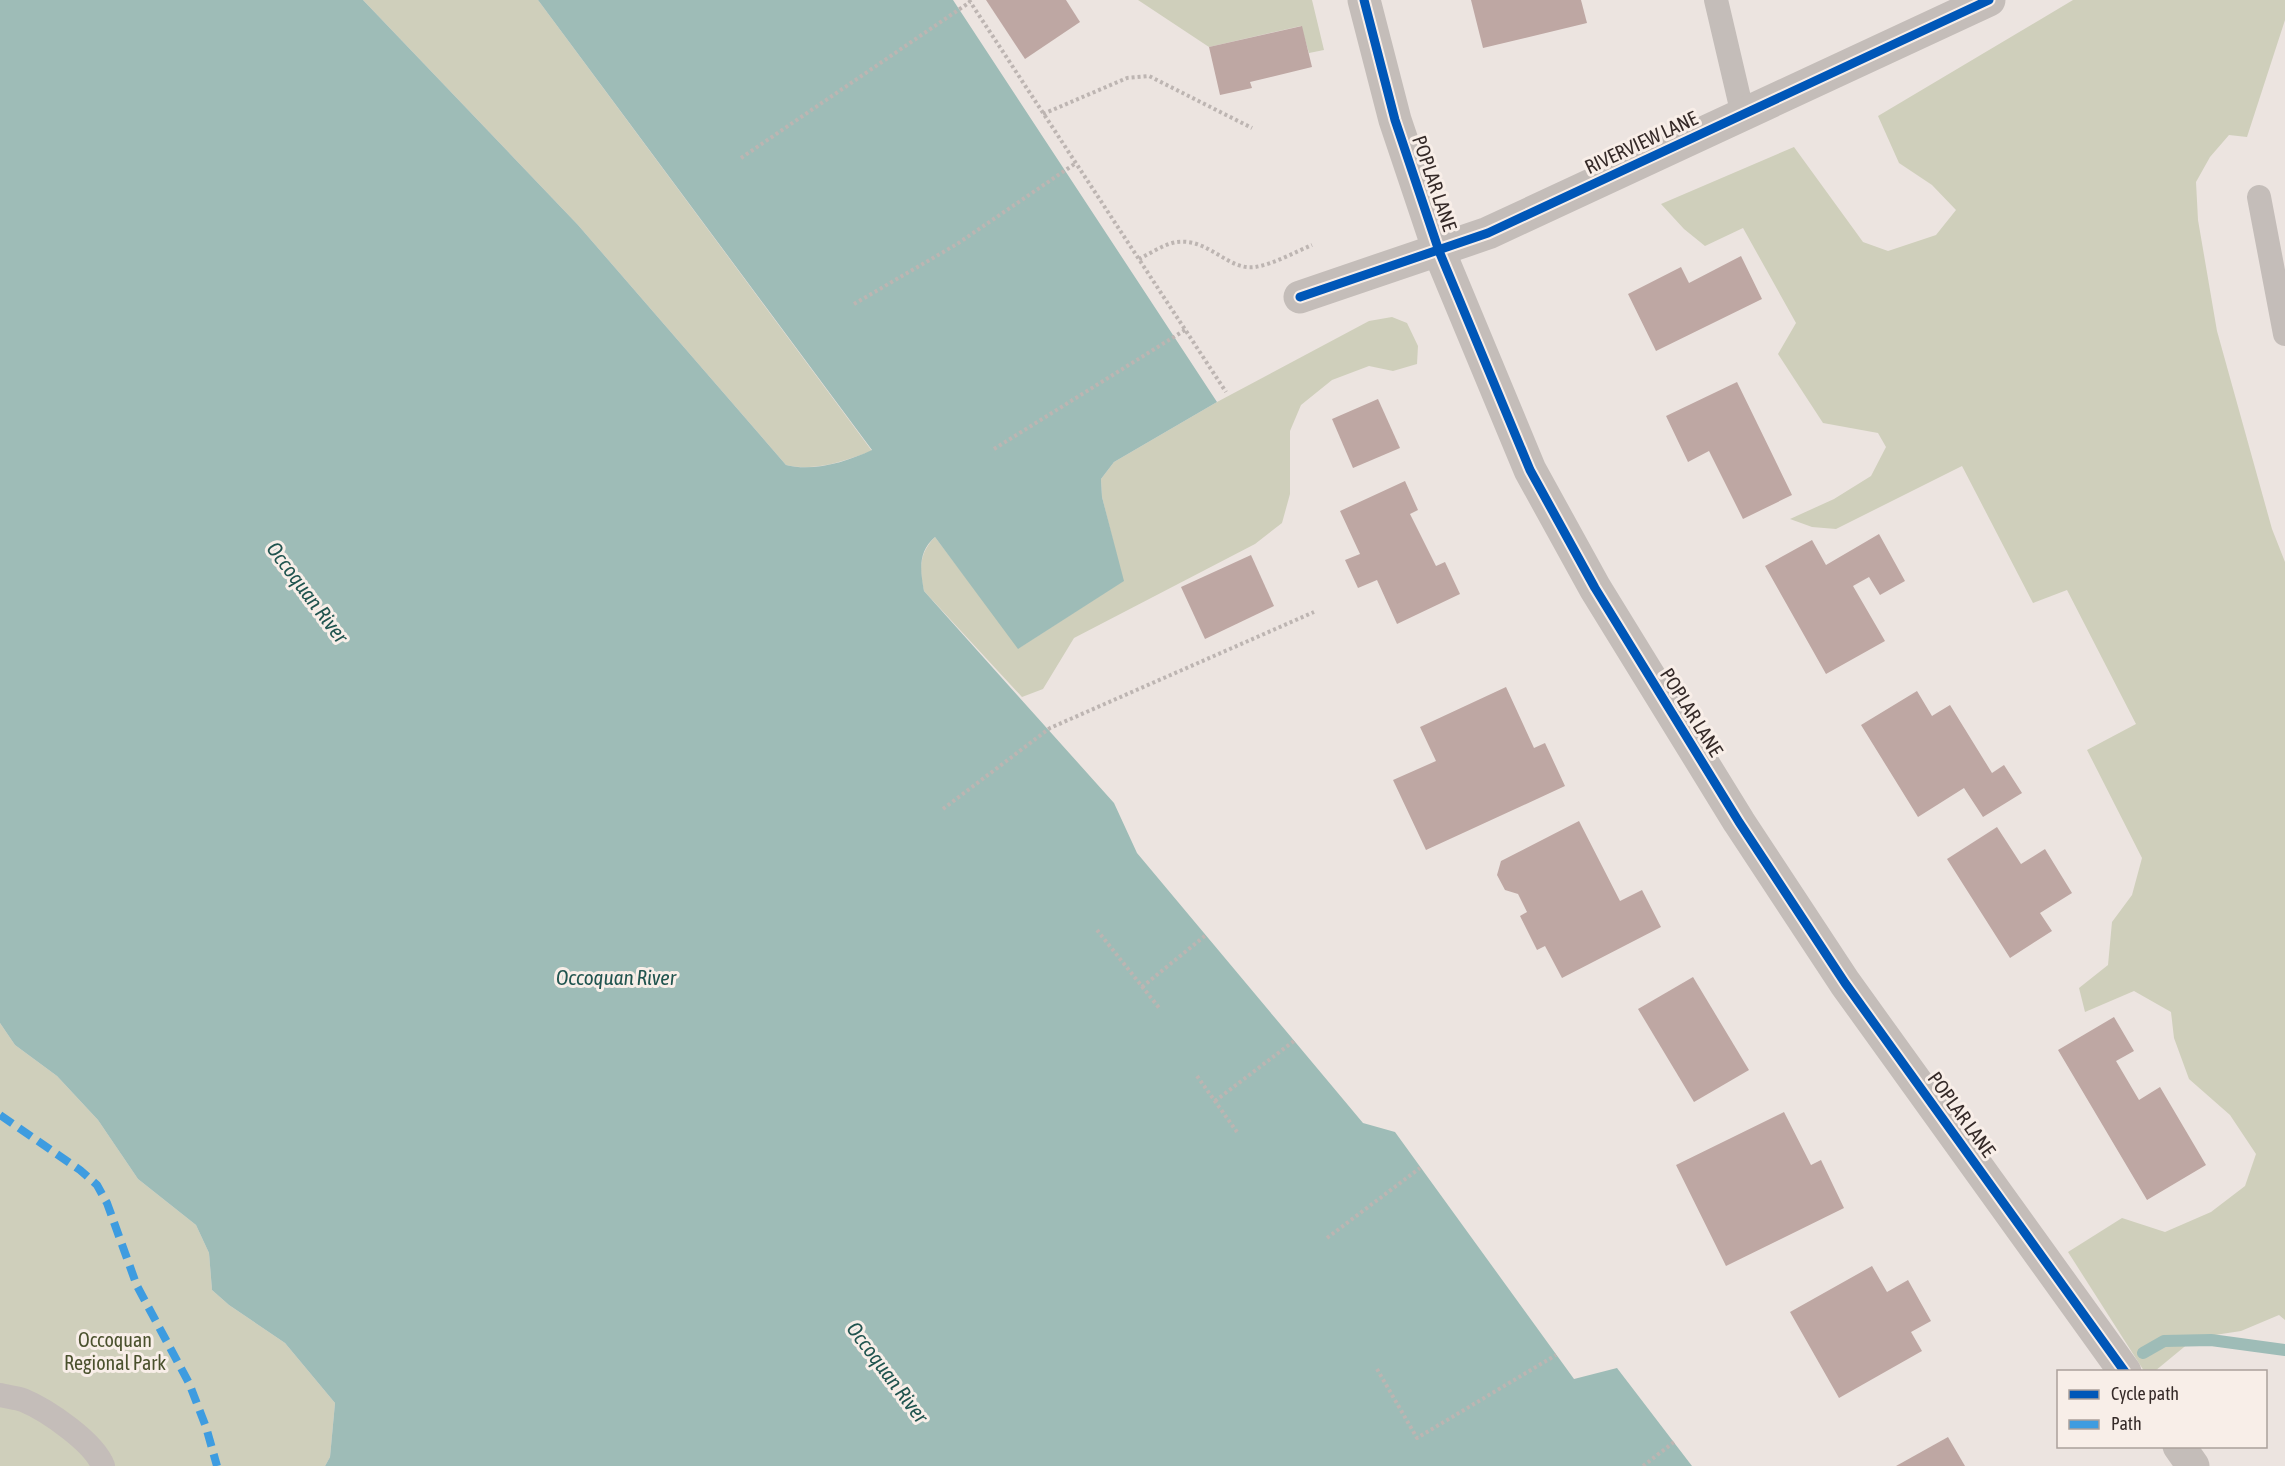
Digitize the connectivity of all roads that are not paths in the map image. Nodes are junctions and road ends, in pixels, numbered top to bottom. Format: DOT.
graph roads {
  1 [pos="1364,0"];
  2 [pos="1716,0"];
  3 [pos="1989,0"];
  4 [pos="1743,115"];
  5 [pos="2259,197"];
  6 [pos="1439,251"];
  7 [pos="1300,297"];
  8 [pos="2285,334"];
  9 [pos="2124,1370"];
  10 [pos="0,1395"];
  11 [pos="2180,1448"];
  12 [pos="103,1466"];
  13 [pos="2193,1466"];
  1 -- 6 [label="street, POPLAR LANE"];
  2 -- 4 [label="lane"];
  3 -- 4 [label="street, RIVERVIEW LANE"];
  4 -- 6 [label="street, RIVERVIEW LANE"];
  5 -- 8 [label="lane"];
  6 -- 7 [label="street, RIVERVIEW LANE"];
  6 -- 9 [label="street, POPLAR LANE"];
  10 -- 12 [label="lane"];
  11 -- 13 [label="street"];
}
